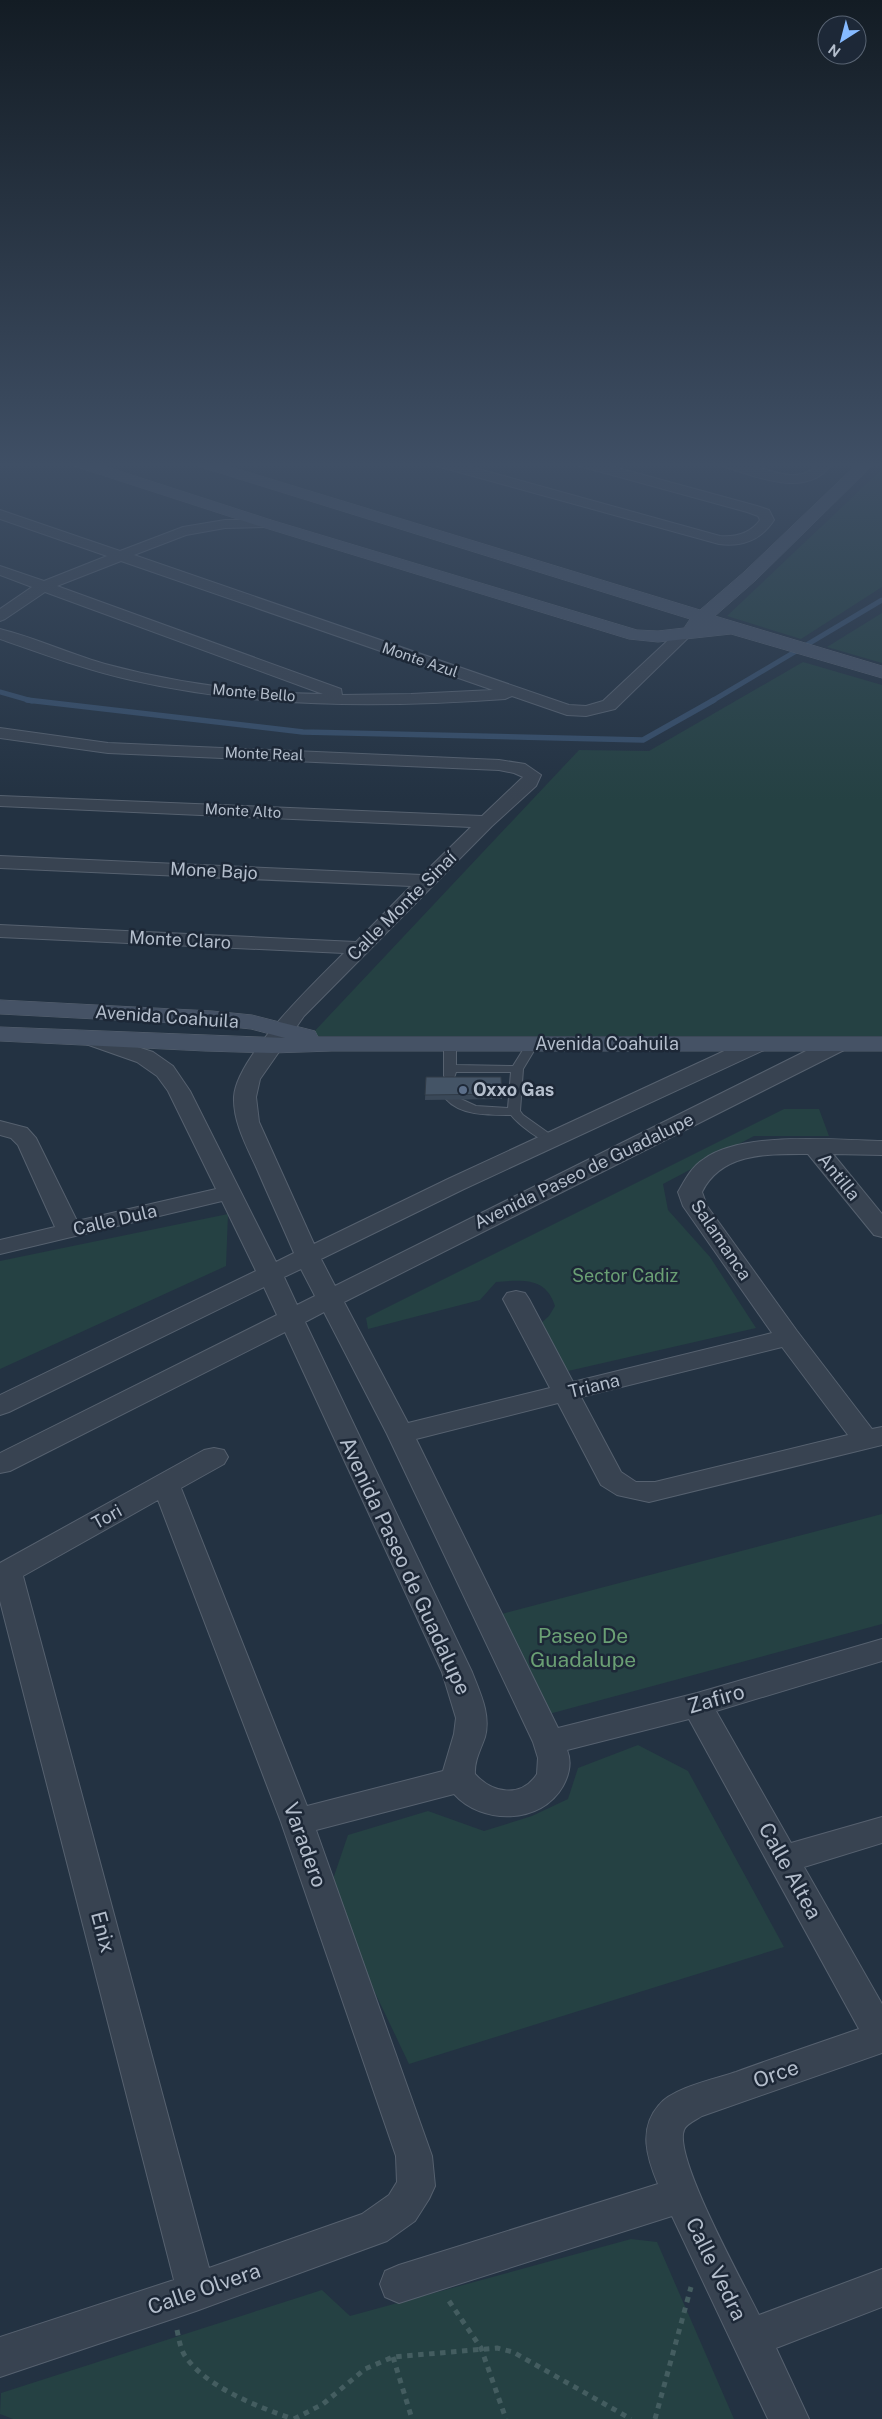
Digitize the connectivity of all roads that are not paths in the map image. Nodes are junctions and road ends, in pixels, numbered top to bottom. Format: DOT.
graph roads {
  1 [pos="13,575"];
  2 [pos="71,575"];
  3 [pos="176,575"];
  4 [pos="438,575"];
  5 [pos="568,575"];
  6 [pos="749,575"];
  7 [pos="44,586"];
  8 [pos="633,595"];
  9 [pos="0,616"];
  10 [pos="704,617"];
  11 [pos="582,619"];
  12 [pos="745,632"];
  13 [pos="685,633"];
  14 [pos="0,634"];
  15 [pos="882,672"];
  16 [pos="515,693"];
  17 [pos="358,701"];
  18 [pos="0,733"];
  19 [pos="528,771"];
  20 [pos="0,801"];
  21 [pos="486,822"];
  22 [pos="0,862"];
  23 [pos="428,881"];
  24 [pos="0,931"];
  25 [pos="360,948"];
  26 [pos="0,1007"];
  27 [pos="0,1034"];
  28 [pos="278,1037"];
  29 [pos="89,1038"];
  30 [pos="532,1044"];
  31 [pos="756,1044"];
  32 [pos="838,1044"];
  33 [pos="882,1044"];
  34 [pos="450,1056"];
  35 [pos="517,1069"];
  36 [pos="450,1082"];
  37 [pos="452,1099"];
  38 [pos="514,1111"];
  39 [pos="0,1128"];
  40 [pos="550,1140"];
  41 [pos="816,1148"];
  42 [pos="882,1148"];
  43 [pos="231,1192"];
  44 [pos="882,1230"];
  45 [pos="69,1231"];
  46 [pos="0,1247"];
  47 [pos="308,1258"];
  48 [pos="271,1276"];
  49 [pos="330,1298"];
  50 [pos="516,1298"];
  51 [pos="291,1318"];
  52 [pos="788,1337"];
  53 [pos="564,1394"];
  54 [pos="0,1406"];
  55 [pos="400,1434"];
  56 [pos="874,1438"];
  57 [pos="214,1457"];
  58 [pos="0,1464"];
  59 [pos="166,1485"];
  60 [pos="4,1574"];
  61 [pos="882,1650"];
  62 [pos="697,1705"];
  63 [pos="549,1742"];
  64 [pos="461,1780"];
  65 [pos="297,1822"];
  66 [pos="882,1830"];
  67 [pos="784,1859"];
  68 [pos="882,2037"];
  69 [pos="672,2116"];
  70 [pos="680,2195"];
  71 [pos="402,2208"];
  72 [pos="415,2279"];
  73 [pos="882,2288"];
  74 [pos="183,2297"];
  75 [pos="750,2338"];
  76 [pos="0,2356"];
  77 [pos="789,2419"];
  1 -- 7 [label="street"];
  2 -- 7 [label="street"];
  3 -- 16 [label="street, Monte Azul"];
  4 -- 11 [label="main road"];
  5 -- 8 [label="main road"];
  6 -- 10 [label="main road"];
  7 -- 9 [label="street"];
  7 -- 17 [label="street"];
  8 -- 10 [label="main road"];
  8 -- 11 [label="main road"];
  10 -- 12 [label="main road"];
  10 -- 13 [label="main road"];
  11 -- 13 [label="main road"];
  12 -- 13 [label="main road"];
  12 -- 15 [label="main road"];
  13 -- 16 [label="street, Monte Azul"];
  14 -- 17 [label="street, Monte Bello"];
  16 -- 17 [label="street, Monte Bello"];
  18 -- 19 [label="street, Monte Real"];
  19 -- 21 [label="street, Calle Monte Sinaí"];
  20 -- 21 [label="street, Monte Alto"];
  21 -- 23 [label="street, Calle Monte Sinaí"];
  22 -- 23 [label="street, Mone Bajo"];
  23 -- 25 [label="street, Calle Monte Sinaí"];
  24 -- 25 [label="street, Monte Claro"];
  25 -- 28 [label="street, Calle Monte Sinaí"];
  26 -- 28 [label="main road, Avenida Coahuila"];
  27 -- 29 [label="main road, Avenida Coahuila"];
  28 -- 29 [label="main road, Avenida Coahuila"];
  28 -- 34 [label="main road, Avenida Coahuila"];
  28 -- 47 [label="street"];
  29 -- 43 [label="street, Avenida Paseo de Guadalupe"];
  30 -- 31 [label="main road, Avenida Coahuila"];
  30 -- 34 [label="main road, Avenida Coahuila"];
  30 -- 35 [label="lane"];
  31 -- 32 [label="main road, Avenida Coahuila"];
  31 -- 40 [label="street"];
  32 -- 33 [label="main road, Avenida Coahuila"];
  32 -- 49 [label="street, Avenida Paseo de Guadalupe"];
  34 -- 35 [label="lane"];
  34 -- 36 [label="lane"];
  35 -- 38 [label="lane"];
  37 -- 38 [label="lane"];
  38 -- 40 [label="lane"];
  39 -- 45 [label="street"];
  40 -- 47 [label="street"];
  41 -- 42 [label="street, Salamanca"];
  41 -- 44 [label="street, Antilla"];
  41 -- 52 [label="street, Salamanca"];
  43 -- 45 [label="street, Calle Dula"];
  43 -- 48 [label="street, Avenida Paseo de Guadalupe"];
  45 -- 46 [label="street, Calle Dula"];
  47 -- 48 [label="street"];
  47 -- 49 [label="street"];
  48 -- 51 [label="street, Avenida Paseo de Guadalupe"];
  48 -- 54 [label="street"];
  49 -- 51 [label="street, Avenida Paseo de Guadalupe"];
  49 -- 55 [label="street"];
  50 -- 53 [label="street"];
  51 -- 58 [label="street, Avenida Paseo de Guadalupe"];
  51 -- 64 [label="street, Avenida Paseo de Guadalupe"];
  52 -- 53 [label="street, Triana"];
  52 -- 56 [label="street"];
  53 -- 55 [label="street, Triana"];
  53 -- 56 [label="street"];
  55 -- 63 [label="street"];
  57 -- 59 [label="street, Tori"];
  59 -- 60 [label="street, Tori"];
  59 -- 65 [label="street, Varadero"];
  60 -- 74 [label="street, Enix"];
  61 -- 62 [label="street, Zafiro"];
  62 -- 63 [label="street, Zafiro"];
  62 -- 67 [label="street, Calle Altea"];
  63 -- 64 [label="street"];
  64 -- 65 [label="street"];
  65 -- 71 [label="street, Varadero"];
  66 -- 67 [label="street"];
  67 -- 68 [label="street, Calle Altea"];
  68 -- 69 [label="street, Orce"];
  69 -- 70 [label="street, Calle Vedra"];
  70 -- 72 [label="street"];
  70 -- 75 [label="street, Calle Vedra"];
  71 -- 74 [label="street, Calle Olvera"];
  73 -- 75 [label="street"];
  74 -- 76 [label="street, Calle Olvera"];
  75 -- 77 [label="street, Calle Vedra"];
}
